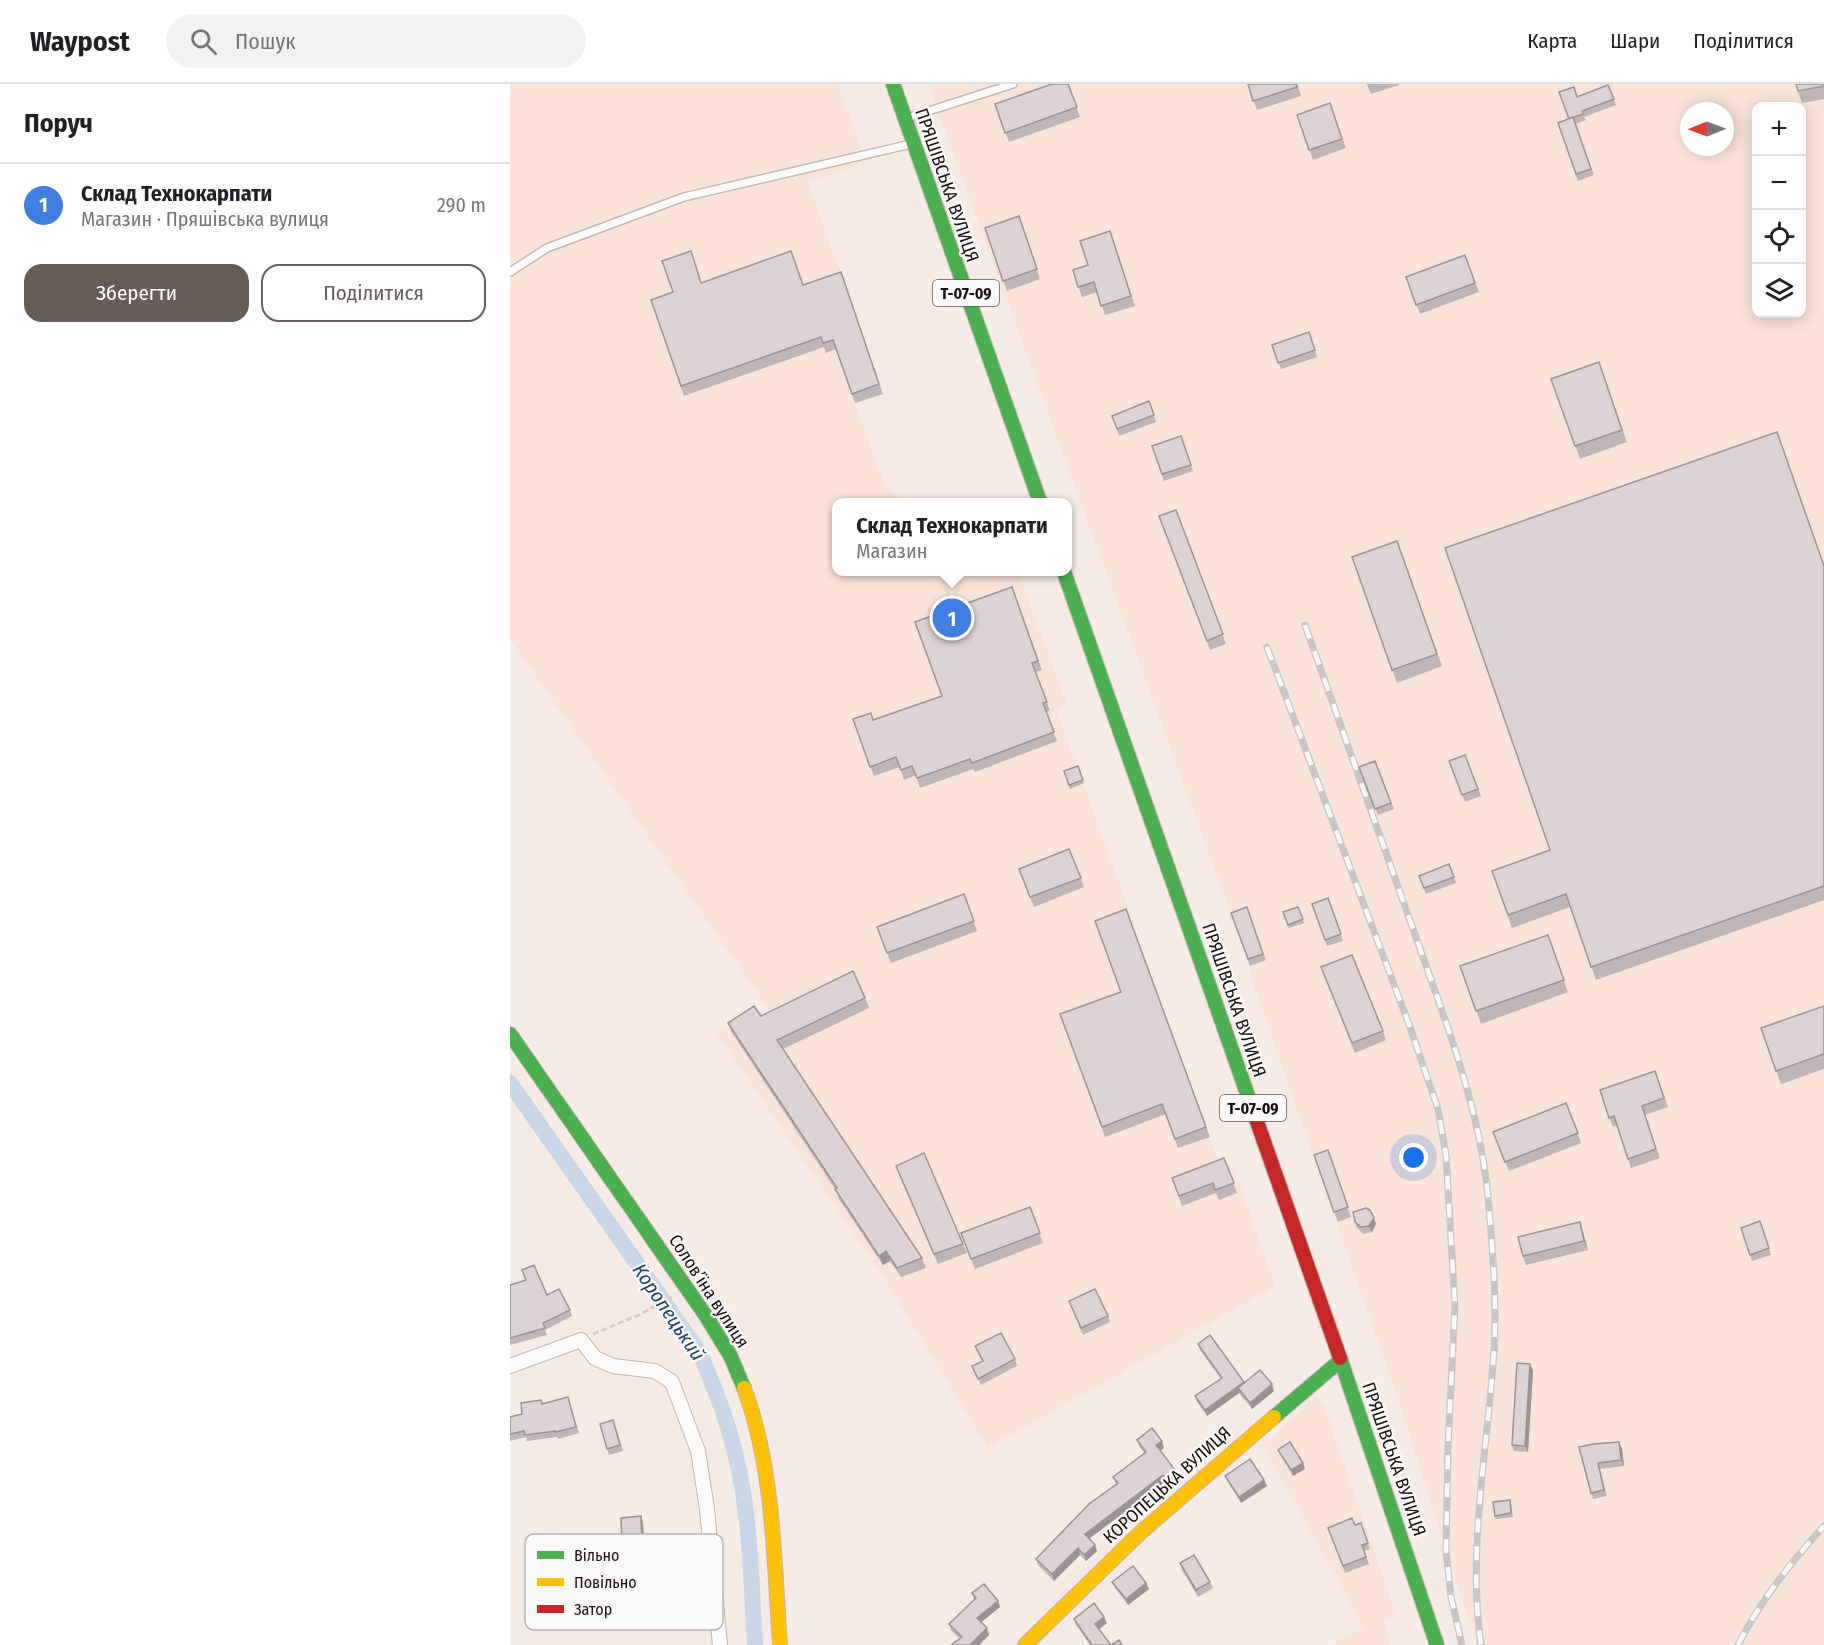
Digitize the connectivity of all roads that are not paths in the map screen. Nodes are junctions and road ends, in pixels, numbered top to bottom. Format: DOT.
graph roads {
  1 [pos="893,84"];
  2 [pos="1013,84"];
  3 [pos="905,119"];
  4 [pos="913,143"];
  5 [pos="510,272"];
  6 [pos="1039,498"];
  7 [pos="1065,576"];
  8 [pos="510,1034"];
  9 [pos="1341,1360"];
  10 [pos="510,1366"];
  11 [pos="709,1534"];
  12 [pos="718,1630"];
  13 [pos="720,1645"];
  14 [pos="780,1645"];
  15 [pos="1024,1645"];
  16 [pos="1437,1645"];
  1 -- 3 [label="main road, ПРЯШІВСЬКА ВУЛИЦЯ / Т-07-09"];
  2 -- 3 [label="lane"];
  3 -- 4 [label="main road, ПРЯШІВСЬКА ВУЛИЦЯ / Т-07-09"];
  4 -- 5 [label="lane"];
  4 -- 6 [label="main road, ПРЯШІВСЬКА ВУЛИЦЯ / Т-07-09"];
  7 -- 9 [label="main road, ПРЯШІВСЬКА ВУЛИЦЯ / Т-07-09"];
  8 -- 14 [label="main road, Соловʼїна вулиця"];
  9 -- 15 [label="main road, КОРОПЕЦЬКА ВУЛИЦЯ"];
  9 -- 16 [label="main road, ПРЯШІВСЬКА ВУЛИЦЯ / Т-07-09"];
  10 -- 11 [label="street"];
  12 -- 13 [label="street"];
}
